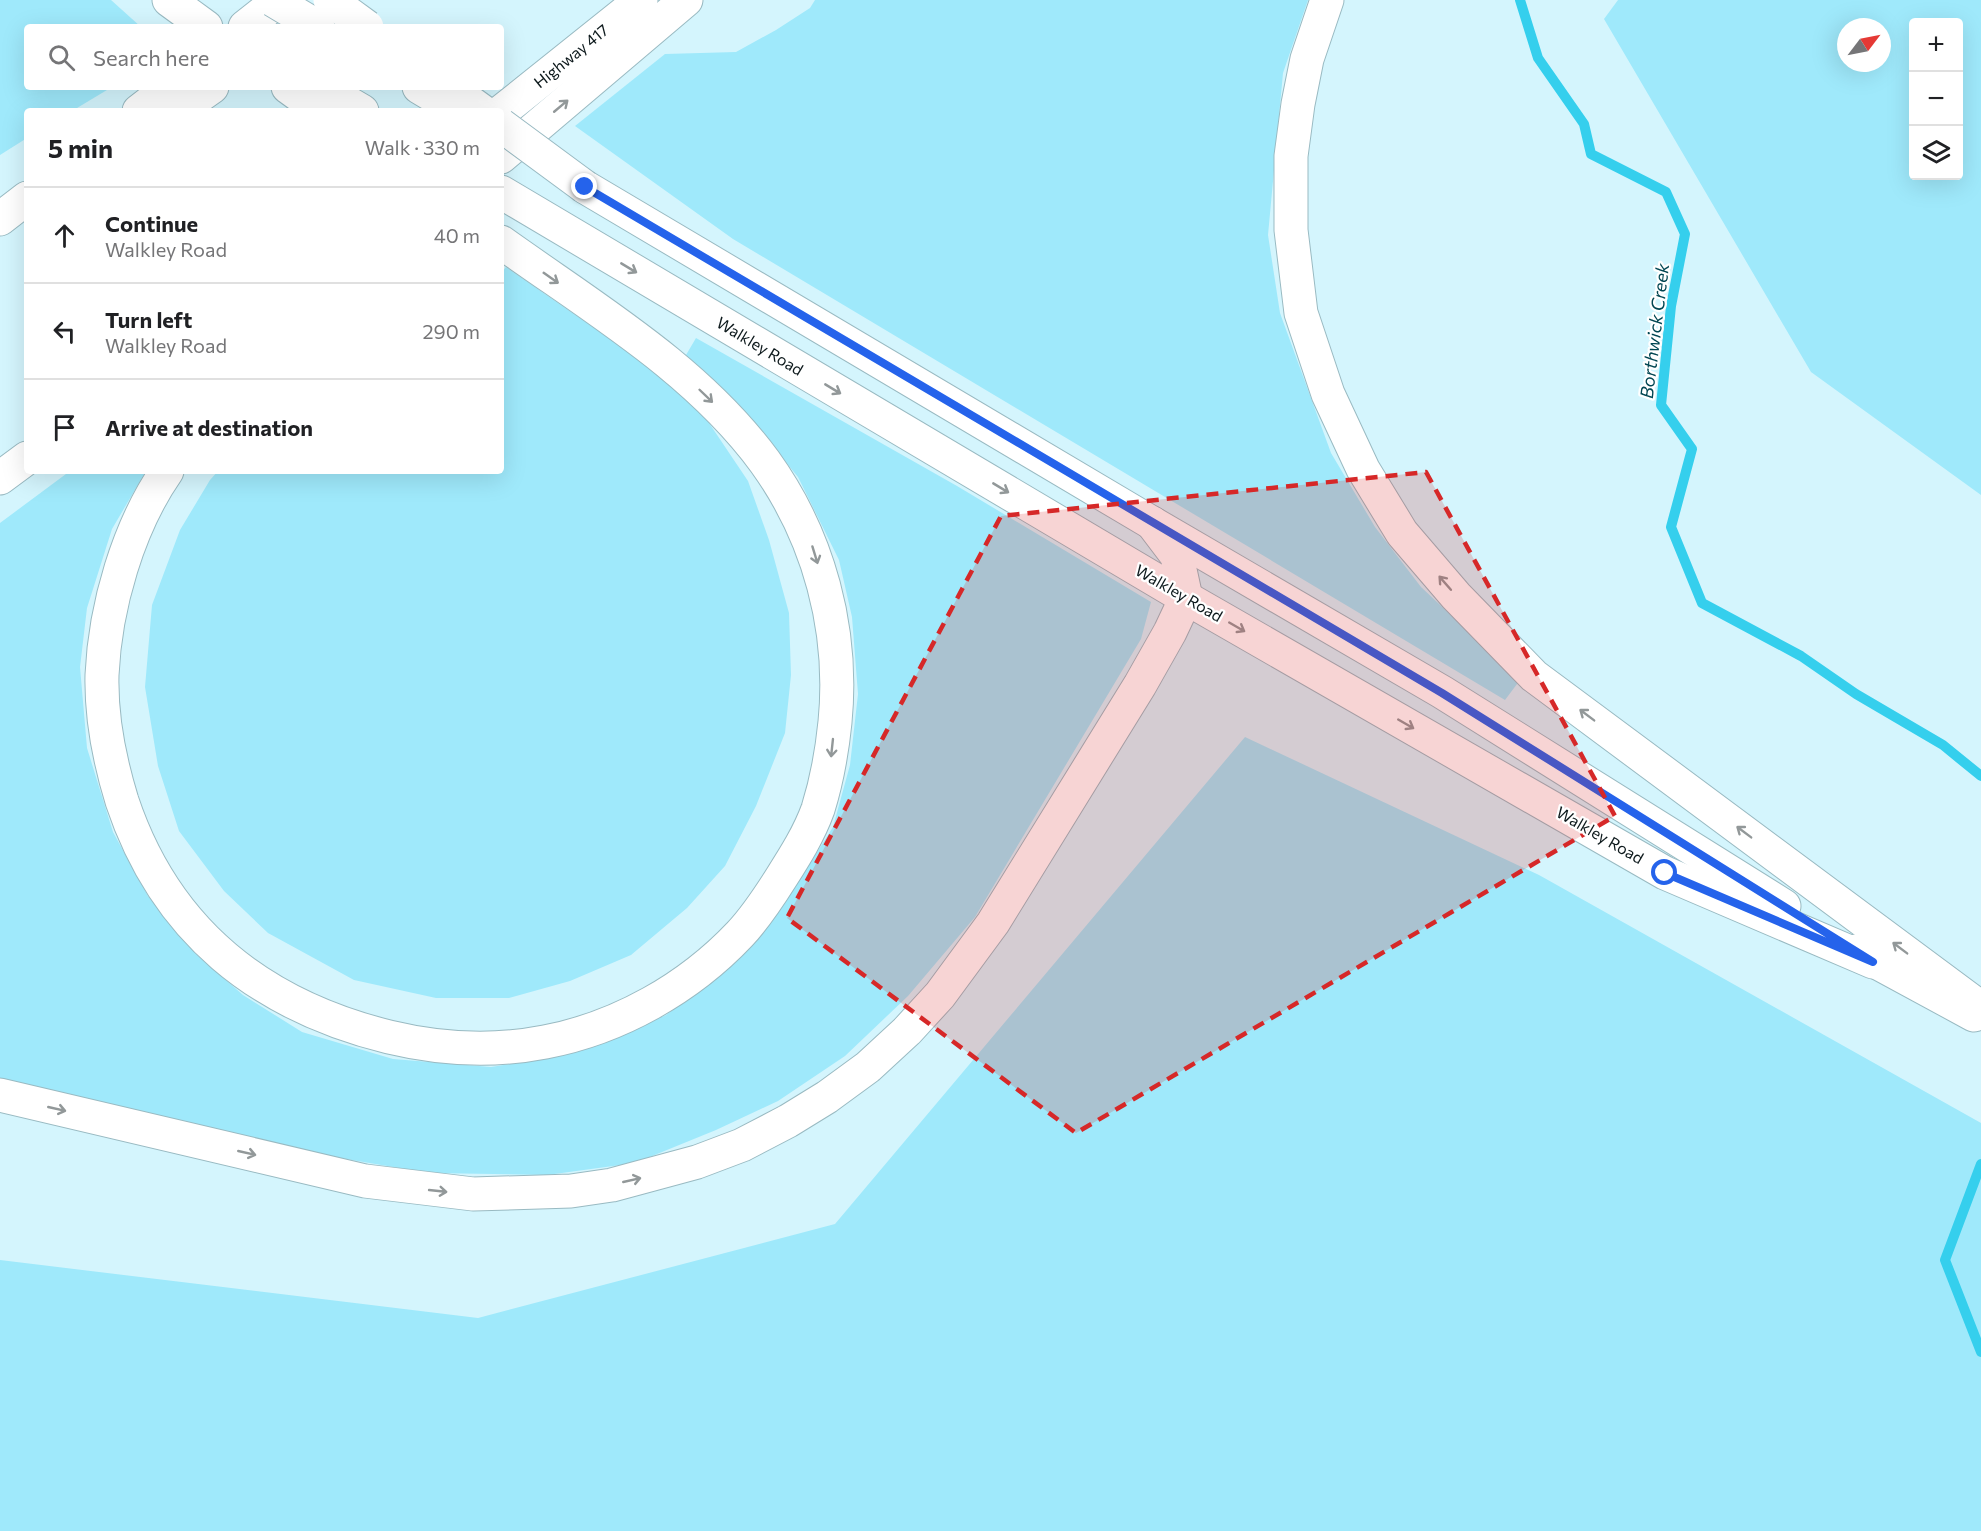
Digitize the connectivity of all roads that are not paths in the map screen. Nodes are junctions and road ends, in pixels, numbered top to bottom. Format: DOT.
graph roads {
  1 [pos="170,0"];
  2 [pos="273,0"];
  3 [pos="279,0"];
  4 [pos="331,0"];
  5 [pos="641,0"];
  6 [pos="686,0"];
  7 [pos="1327,0"];
  8 [pos="202,24"];
  9 [pos="213,24"];
  10 [pos="249,24"];
  11 [pos="299,24"];
  12 [pos="313,24"];
  13 [pos="363,24"];
  14 [pos="166,90"];
  15 [pos="208,90"];
  16 [pos="292,90"];
  17 [pos="326,90"];
  18 [pos="424,90"];
  19 [pos="453,90"];
  20 [pos="143,108"];
  21 [pos="182,108"];
  22 [pos="317,108"];
  23 [pos="357,108"];
  24 [pos="454,108"];
  25 [pos="478,108"];
  26 [pos="504,110"];
  27 [pos="504,127"];
  28 [pos="504,138"];
  29 [pos="504,154"];
  30 [pos="585,187"];
  31 [pos="504,194"];
  32 [pos="24,200"];
  33 [pos="24,213"];
  34 [pos="0,219"];
  35 [pos="0,228"];
  36 [pos="504,244"];
  37 [pos="24,460"];
  38 [pos="165,474"];
  39 [pos="0,478"];
  40 [pos="1152,523"];
  41 [pos="1186,598"];
  42 [pos="1873,962"];
  43 [pos="1981,1008"];
  44 [pos="1981,1018"];
  45 [pos="0,1095"];
  1 -- 8 [label="main road"];
  1 -- 9 [label="main road"];
  2 -- 12 [label="main road, bridge"];
  3 -- 10 [label="main road"];
  4 -- 11 [label="main road"];
  4 -- 13 [label="main road, bridge"];
  5 -- 26 [label="main road, Highway 417"];
  29 -- 6 [label="main road, one-way"];
  43 -- 7 [label="main road, one-way"];
  14 -- 20 [label="main road"];
  15 -- 21 [label="main road"];
  16 -- 22 [label="main road"];
  17 -- 23 [label="main road"];
  18 -- 24 [label="main road"];
  19 -- 25 [label="main road"];
  27 -- 30 [label="main road, bridge"];
  28 -- 30 [label="main road, Walkley Road, bridge"];
  30 -- 40 [label="main road, Walkley Road"];
  31 -- 41 [label="main road, Walkley Road, one-way"];
  32 -- 34 [label="main road"];
  33 -- 35 [label="main road"];
  36 -- 38 [label="main road, one-way"];
  37 -- 39 [label="main road"];
  40 -- 41 [label="main road"];
  40 -- 42 [label="main road, Walkley Road"];
  41 -- 42 [label="main road, Walkley Road, one-way"];
  45 -- 41 [label="main road, one-way"];
  42 -- 44 [label="main road, Walkley Road"];
}
